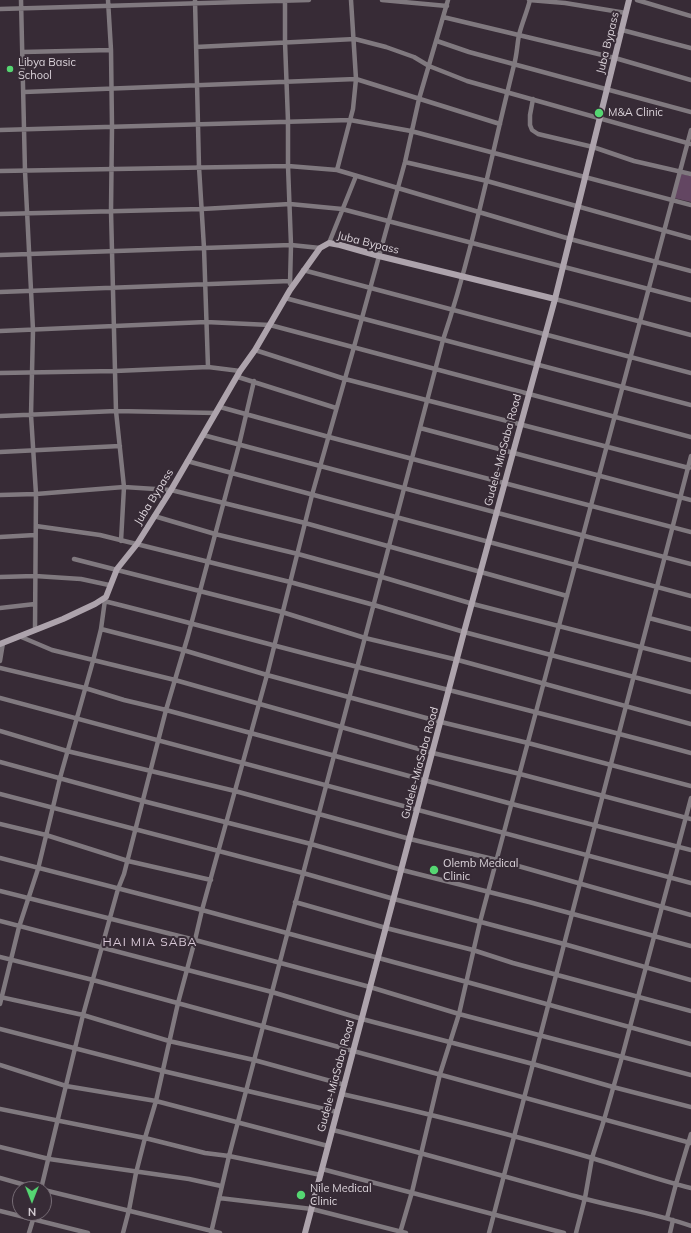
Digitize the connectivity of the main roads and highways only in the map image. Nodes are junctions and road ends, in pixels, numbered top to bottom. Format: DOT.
graph roads {
  1 [pos="629,0"];
  2 [pos="555,299"];
  3 [pos="2,643"];
  4 [pos="305,1233"];
  1 -- 2 [label="main road, Juba Bypass"];
  2 -- 3 [label="main road, Juba Bypass"];
  2 -- 4 [label="main road, Gudele-MiaSaba Road"];
}
